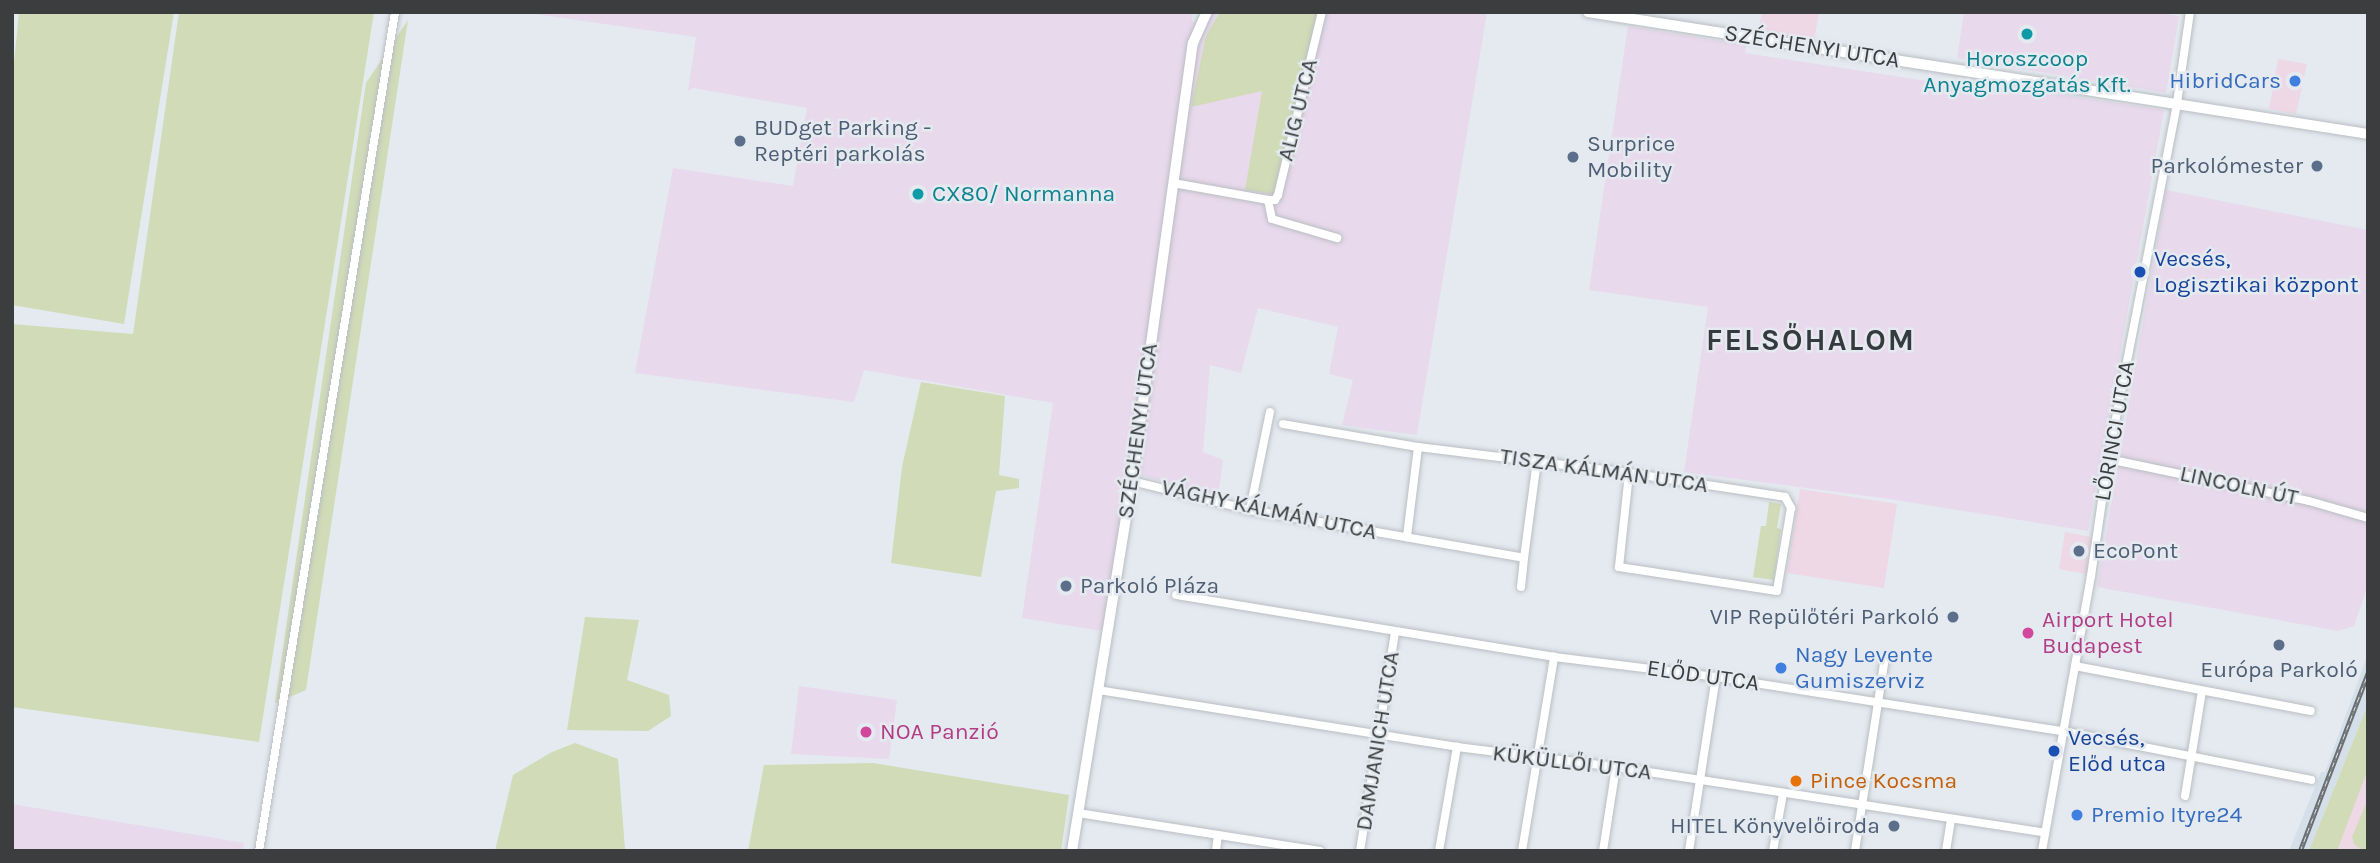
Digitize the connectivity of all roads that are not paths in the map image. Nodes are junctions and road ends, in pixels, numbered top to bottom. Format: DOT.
graph roads {
  1 [pos="395,12"];
  2 [pos="1207,12"];
  3 [pos="1322,12"];
  4 [pos="1588,12"];
  5 [pos="2190,12"];
  6 [pos="2177,103"];
  7 [pos="2368,134"];
  8 [pos="1173,183"];
  9 [pos="1268,200"];
  10 [pos="1336,238"];
  11 [pos="1270,412"];
  12 [pos="1283,424"];
  13 [pos="1418,447"];
  14 [pos="2108,459"];
  15 [pos="1537,461"];
  16 [pos="1629,473"];
  17 [pos="1132,481"];
  18 [pos="1250,510"];
  19 [pos="2368,518"];
  20 [pos="1407,537"];
  21 [pos="1524,558"];
  22 [pos="1521,587"];
  23 [pos="1175,595"];
  24 [pos="1395,632"];
  25 [pos="1554,656"];
  26 [pos="1885,658"];
  27 [pos="2075,666"];
  28 [pos="1716,677"];
  29 [pos="1098,690"];
  30 [pos="2202,691"];
  31 [pos="1880,701"];
  32 [pos="2311,711"];
  33 [pos="2062,731"];
  34 [pos="1380,734"];
  35 [pos="1457,747"];
  36 [pos="2191,758"];
  37 [pos="1537,759"];
  38 [pos="1616,767"];
  39 [pos="1700,780"];
  40 [pos="2311,780"];
  41 [pos="1783,793"];
  42 [pos="2185,796"];
  43 [pos="1862,805"];
  44 [pos="1078,813"];
  45 [pos="1951,820"];
  46 [pos="2045,833"];
  47 [pos="1218,835"];
  48 [pos="259,851"];
  49 [pos="1072,851"];
  50 [pos="1216,851"];
  51 [pos="1320,851"];
  52 [pos="1360,851"];
  53 [pos="1439,851"];
  54 [pos="1522,851"];
  55 [pos="1603,851"];
  56 [pos="1689,851"];
  57 [pos="1773,851"];
  58 [pos="1855,851"];
  59 [pos="1946,851"];
  60 [pos="2042,851"];
  1 -- 48 [label="street"];
  2 -- 8 [label="street, SZÉCHENYI UTCA"];
  3 -- 9 [label="street, ALIG UTCA"];
  4 -- 6 [label="street, SZÉCHENYI UTCA"];
  5 -- 6 [label="street, LŐRINCI UTCA"];
  6 -- 7 [label="street, SZÉCHENYI UTCA"];
  6 -- 14 [label="street, LŐRINCI UTCA"];
  8 -- 9 [label="street"];
  8 -- 17 [label="street, SZÉCHENYI UTCA"];
  9 -- 10 [label="street"];
  11 -- 18 [label="street"];
  12 -- 13 [label="street, TISZA KÁLMÁN UTCA"];
  13 -- 15 [label="street, TISZA KÁLMÁN UTCA"];
  13 -- 20 [label="street"];
  14 -- 19 [label="street, LINCOLN ÚT"];
  14 -- 27 [label="street, LŐRINCI UTCA"];
  15 -- 16 [label="street, TISZA KÁLMÁN UTCA"];
  15 -- 21 [label="street"];
  16 -- 16 [label="street, TISZA KÁLMÁN UTCA"];
  17 -- 18 [label="street, VÁGHY KÁLMÁN UTCA"];
  17 -- 29 [label="street, SZÉCHENYI UTCA"];
  18 -- 20 [label="street, VÁGHY KÁLMÁN UTCA"];
  20 -- 21 [label="street, VÁGHY KÁLMÁN UTCA"];
  21 -- 22 [label="street"];
  23 -- 24 [label="street, ELŐD UTCA"];
  24 -- 25 [label="street, ELŐD UTCA"];
  24 -- 34 [label="street, DAMJANICH UTCA"];
  25 -- 28 [label="street, ELŐD UTCA"];
  25 -- 37 [label="street"];
  26 -- 31 [label="street"];
  27 -- 30 [label="street"];
  27 -- 33 [label="street, LŐRINCI UTCA"];
  28 -- 31 [label="street, ELŐD UTCA"];
  28 -- 39 [label="street"];
  29 -- 34 [label="street, KÜKÜLLŐI UTCA"];
  29 -- 44 [label="street, SZÉCHENYI UTCA"];
  30 -- 32 [label="street"];
  30 -- 36 [label="street"];
  31 -- 33 [label="street, ELŐD UTCA"];
  31 -- 43 [label="street"];
  33 -- 36 [label="street, ELŐD UTCA"];
  33 -- 46 [label="street, LŐRINCI UTCA"];
  34 -- 35 [label="street, KÜKÜLLŐI UTCA"];
  34 -- 52 [label="street, DAMJANICH UTCA"];
  35 -- 37 [label="street, KÜKÜLLŐI UTCA"];
  35 -- 53 [label="street"];
  36 -- 40 [label="street, ELŐD UTCA"];
  36 -- 42 [label="street"];
  37 -- 38 [label="street, KÜKÜLLŐI UTCA"];
  37 -- 54 [label="street"];
  38 -- 39 [label="street, KÜKÜLLŐI UTCA"];
  38 -- 55 [label="street"];
  39 -- 41 [label="street, KÜKÜLLŐI UTCA"];
  39 -- 56 [label="street"];
  41 -- 43 [label="street, KÜKÜLLŐI UTCA"];
  41 -- 57 [label="street"];
  43 -- 45 [label="street, KÜKÜLLŐI UTCA"];
  43 -- 58 [label="street"];
  44 -- 47 [label="street"];
  44 -- 49 [label="street, SZÉCHENYI UTCA"];
  45 -- 46 [label="street, KÜKÜLLŐI UTCA"];
  45 -- 59 [label="street"];
  46 -- 60 [label="street, LŐRINCI UTCA"];
  47 -- 50 [label="street"];
  47 -- 51 [label="street"];
}
